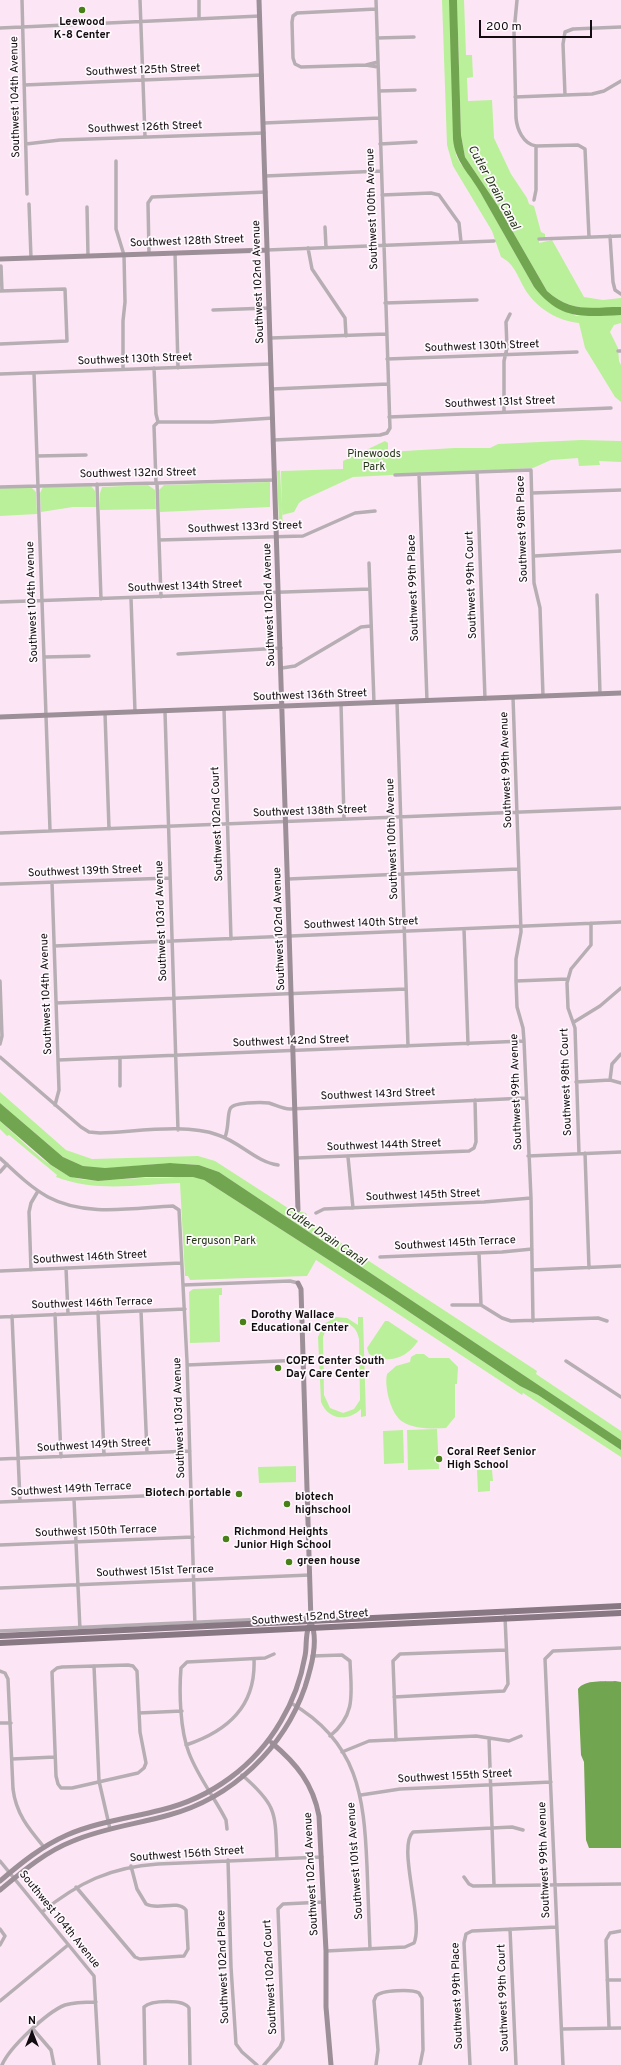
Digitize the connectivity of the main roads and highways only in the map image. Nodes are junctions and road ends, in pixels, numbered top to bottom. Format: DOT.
graph roads {
  1 [pos="621,1606"];
  2 [pos="621,1613"];
  3 [pos="195,1624"];
  4 [pos="195,1634"];
  5 [pos="0,1636"];
  6 [pos="0,1643"];
  1 -- 3 [label="main road, Southwest 152nd Street"];
  2 -- 4 [label="main road, Southwest 152nd Street"];
  3 -- 4 [label="main road"];
  3 -- 5 [label="main road, Southwest 152nd Street"];
  4 -- 6 [label="main road, Southwest 152nd Street"];
}
